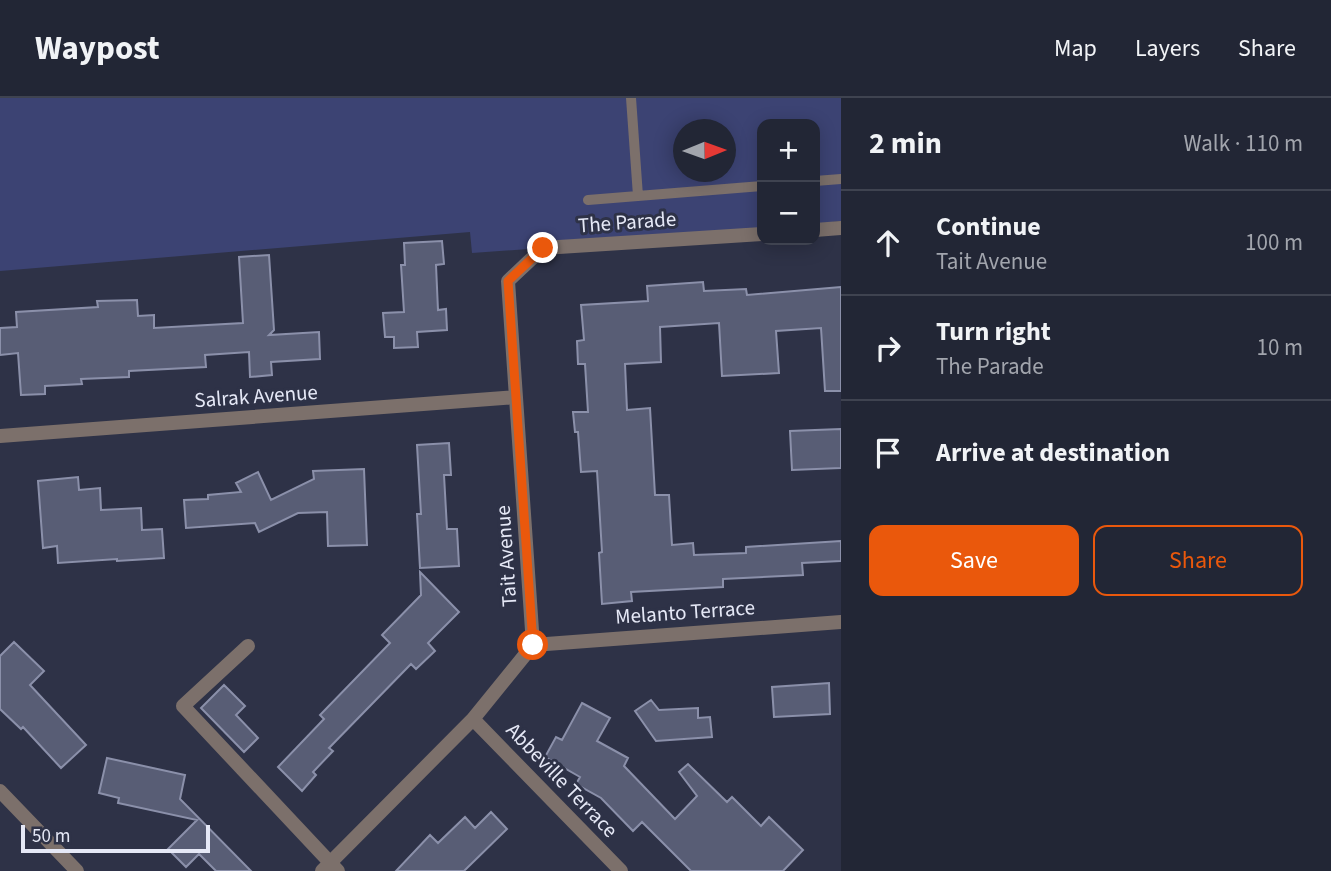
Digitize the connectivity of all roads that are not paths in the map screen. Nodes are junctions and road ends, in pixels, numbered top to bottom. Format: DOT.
graph roads {
  1 [pos="631,98"];
  2 [pos="841,179"];
  3 [pos="820,181"];
  4 [pos="757,186"];
  5 [pos="638,196"];
  6 [pos="588,200"];
  7 [pos="841,228"];
  8 [pos="820,230"];
  9 [pos="757,234"];
  10 [pos="508,281"];
  11 [pos="516,397"];
  12 [pos="0,436"];
  13 [pos="841,622"];
  14 [pos="533,645"];
  15 [pos="248,646"];
  16 [pos="473,719"];
  17 [pos="0,791"];
  18 [pos="330,868"];
  19 [pos="78,871"];
  20 [pos="621,871"];
  1 -- 5 [label="lane"];
  2 -- 3 [label="lane"];
  4 -- 5 [label="lane"];
  5 -- 6 [label="lane"];
  7 -- 8 [label="street"];
  9 -- 10 [label="street, The Parade"];
  10 -- 11 [label="street, Tait Avenue"];
  11 -- 12 [label="street, Salrak Avenue"];
  11 -- 14 [label="street, Tait Avenue"];
  13 -- 14 [label="street, Melanto Terrace"];
  14 -- 16 [label="street"];
  15 -- 18 [label="street"];
  16 -- 18 [label="street"];
  16 -- 20 [label="street, Abbeville Terrace"];
  17 -- 19 [label="street"];
}
